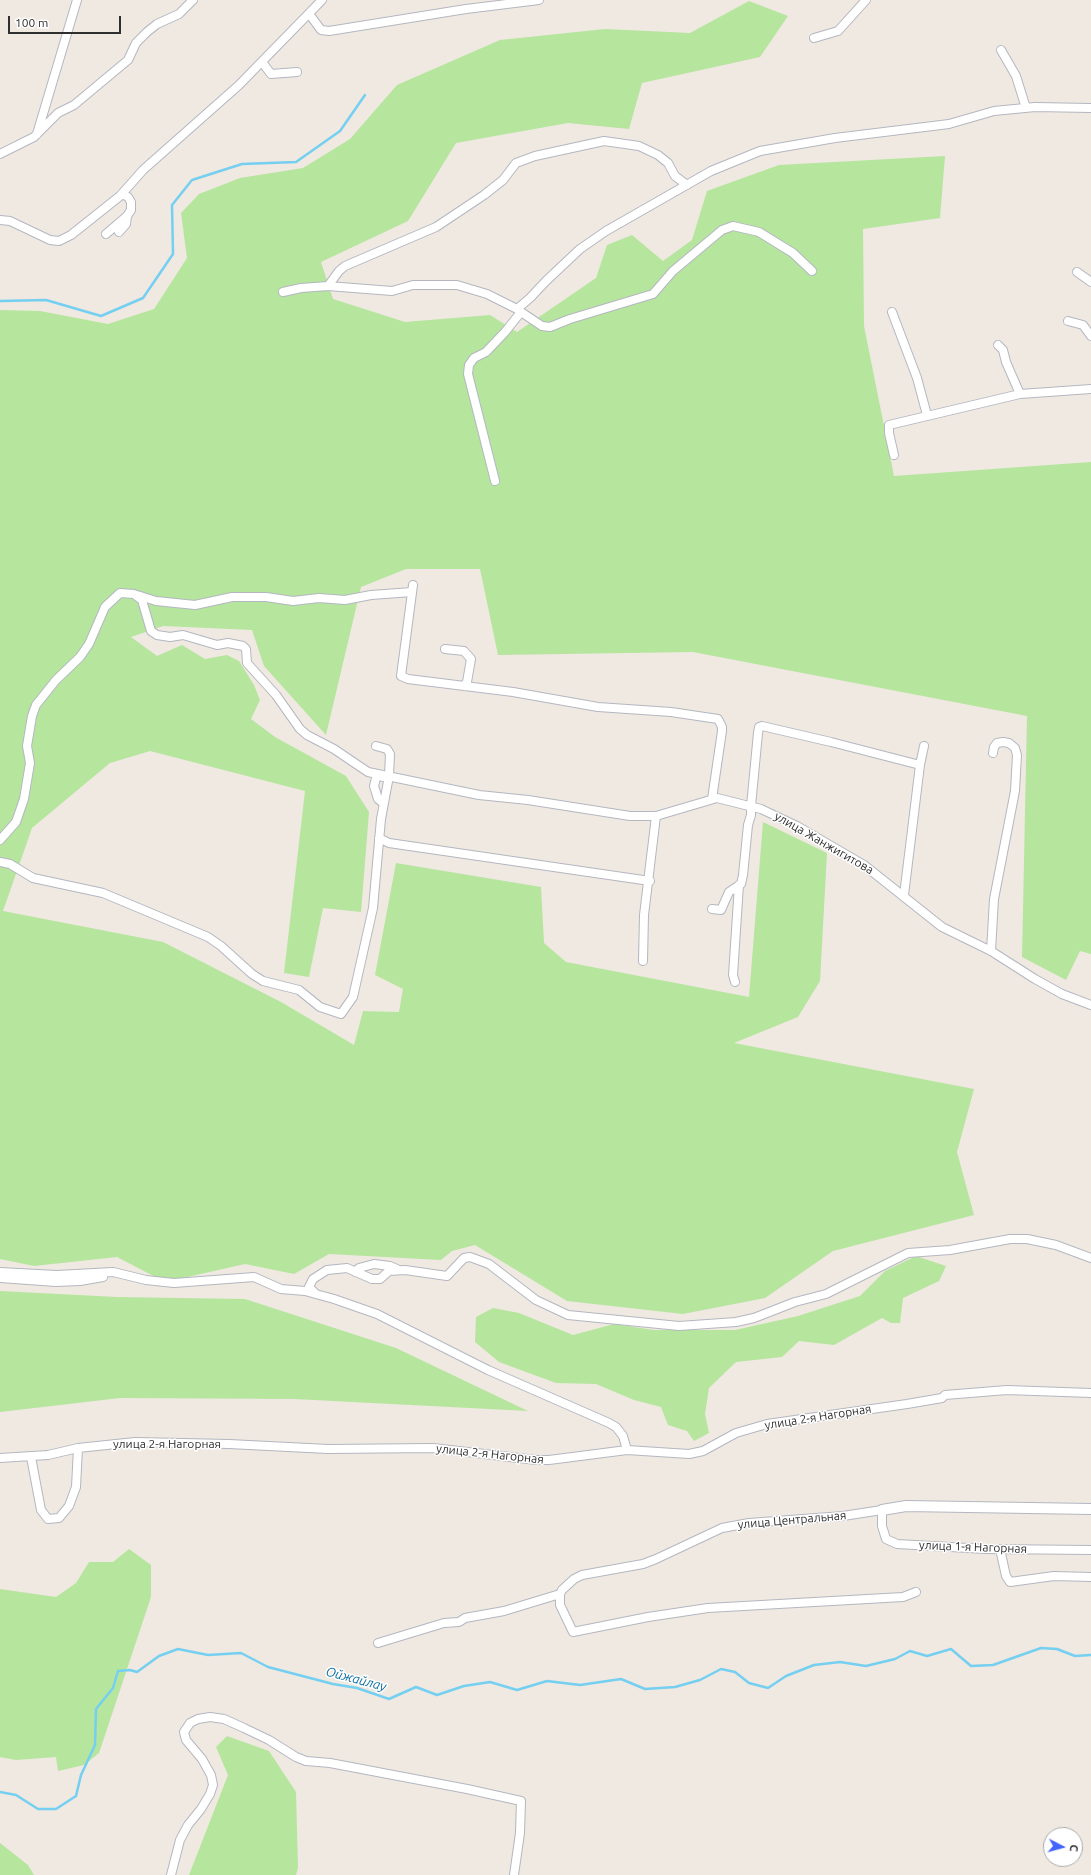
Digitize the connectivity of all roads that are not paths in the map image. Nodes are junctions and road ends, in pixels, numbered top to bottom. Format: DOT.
graph roads {
  1 [pos="77,0"];
  2 [pos="193,0"];
  3 [pos="322,0"];
  4 [pos="539,0"];
  5 [pos="866,0"];
  6 [pos="310,15"];
  7 [pos="814,38"];
  8 [pos="1001,50"];
  9 [pos="262,62"];
  10 [pos="297,72"];
  11 [pos="1026,108"];
  12 [pos="1091,108"];
  13 [pos="37,134"];
  14 [pos="0,154"];
  15 [pos="687,185"];
  16 [pos="122,194"];
  17 [pos="127,216"];
  18 [pos="0,220"];
  19 [pos="119,232"];
  20 [pos="106,234"];
  21 [pos="812,271"];
  22 [pos="1076,272"];
  23 [pos="1091,282"];
  24 [pos="328,286"];
  25 [pos="283,292"];
  26 [pos="519,310"];
  27 [pos="892,312"];
  28 [pos="1068,321"];
  29 [pos="1091,336"];
  30 [pos="998,346"];
  31 [pos="1091,389"];
  32 [pos="1020,394"];
  33 [pos="927,415"];
  34 [pos="894,455"];
  35 [pos="495,481"];
  36 [pos="134,594"];
  37 [pos="445,649"];
  38 [pos="464,686"];
  39 [pos="376,746"];
  40 [pos="924,746"];
  41 [pos="993,753"];
  42 [pos="920,765"];
  43 [pos="386,778"];
  44 [pos="712,799"];
  45 [pos="383,803"];
  46 [pos="751,806"];
  47 [pos="656,816"];
  48 [pos="379,838"];
  49 [pos="0,840"];
  50 [pos="0,862"];
  51 [pos="650,881"];
  52 [pos="739,885"];
  53 [pos="904,895"];
  54 [pos="712,909"];
  55 [pos="991,951"];
  56 [pos="643,961"];
  57 [pos="735,982"];
  58 [pos="1091,1005"];
  59 [pos="1091,1258"];
  60 [pos="399,1270"];
  61 [pos="0,1272"];
  62 [pos="113,1272"];
  63 [pos="355,1272"];
  64 [pos="0,1278"];
  65 [pos="316,1294"];
  66 [pos="1091,1393"];
  67 [pos="78,1448"];
  68 [pos="627,1450"];
  69 [pos="30,1457"];
  70 [pos="0,1458"];
  71 [pos="1091,1509"];
  72 [pos="882,1510"];
  73 [pos="1000,1549"];
  74 [pos="1091,1550"];
  75 [pos="1091,1577"];
  76 [pos="916,1592"];
  77 [pos="560,1594"];
  78 [pos="378,1643"];
  79 [pos="171,1875"];
  80 [pos="514,1875"];
  1 -- 13 [label="street"];
  2 -- 13 [label="street"];
  3 -- 6 [label="street"];
  4 -- 6 [label="street"];
  5 -- 7 [label="street"];
  6 -- 9 [label="street"];
  8 -- 11 [label="street"];
  9 -- 10 [label="street"];
  9 -- 16 [label="street"];
  11 -- 12 [label="street"];
  11 -- 15 [label="street"];
  13 -- 14 [label="street"];
  15 -- 24 [label="street"];
  15 -- 26 [label="street"];
  16 -- 17 [label="street"];
  16 -- 18 [label="street"];
  17 -- 19 [label="street"];
  17 -- 20 [label="street"];
  21 -- 26 [label="street"];
  22 -- 23 [label="street"];
  24 -- 25 [label="street"];
  24 -- 26 [label="street"];
  26 -- 35 [label="street"];
  27 -- 33 [label="street"];
  28 -- 29 [label="street"];
  30 -- 32 [label="street"];
  31 -- 32 [label="street"];
  32 -- 33 [label="street"];
  33 -- 34 [label="street"];
  36 -- 38 [label="street"];
  36 -- 43 [label="street"];
  36 -- 49 [label="street"];
  37 -- 38 [label="street"];
  38 -- 44 [label="street"];
  39 -- 43 [label="street"];
  40 -- 42 [label="street"];
  41 -- 55 [label="street"];
  42 -- 46 [label="street"];
  42 -- 53 [label="street"];
  43 -- 45 [label="street"];
  43 -- 45 [label="street"];
  43 -- 47 [label="street"];
  44 -- 46 [label="street, улица Жанжигитова"];
  44 -- 47 [label="street"];
  45 -- 48 [label="street"];
  46 -- 52 [label="street"];
  46 -- 53 [label="street, улица Жанжигитова"];
  47 -- 51 [label="street"];
  48 -- 50 [label="street"];
  48 -- 51 [label="street"];
  51 -- 56 [label="street"];
  52 -- 54 [label="street"];
  52 -- 57 [label="street"];
  53 -- 55 [label="street, улица Жанжигитова"];
  55 -- 58 [label="street, улица Жанжигитова"];
  59 -- 60 [label="street"];
  60 -- 63 [label="street"];
  60 -- 63 [label="street"];
  61 -- 62 [label="street"];
  62 -- 64 [label="street"];
  62 -- 65 [label="street"];
  63 -- 65 [label="street"];
  65 -- 68 [label="street"];
  66 -- 68 [label="street, улица 2-я Нагорная"];
  67 -- 68 [label="street, улица 2-я Нагорная"];
  67 -- 69 [label="street, улица 2-я Нагорная"];
  67 -- 69 [label="street"];
  69 -- 70 [label="street, улица 2-я Нагорная"];
  71 -- 72 [label="street, улица Центральная"];
  72 -- 73 [label="street, улица 1-я Нагорная"];
  72 -- 77 [label="street, улица Центральная"];
  73 -- 74 [label="street, улица 1-я Нагорная"];
  73 -- 75 [label="street"];
  76 -- 77 [label="street"];
  77 -- 78 [label="street"];
  79 -- 80 [label="street"];
}
